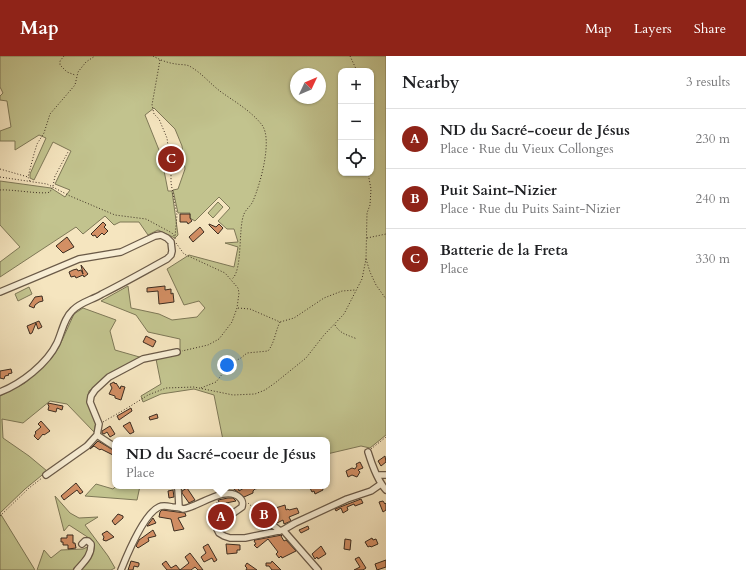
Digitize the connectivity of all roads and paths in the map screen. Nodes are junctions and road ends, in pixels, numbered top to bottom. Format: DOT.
graph roads {
  1 [pos="64,56"];
  2 [pos="95,56"];
  3 [pos="153,56"];
  4 [pos="350,56"];
  5 [pos="160,60"];
  6 [pos="356,68"];
  7 [pos="76,75"];
  8 [pos="68,152"];
  9 [pos="0,169"];
  10 [pos="369,176"];
  11 [pos="0,177"];
  12 [pos="28,177"];
  13 [pos="31,182"];
  14 [pos="53,186"];
  15 [pos="0,190"];
  16 [pos="386,234"];
  17 [pos="175,237"];
  18 [pos="366,238"];
  19 [pos="366,259"];
  20 [pos="231,280"];
  21 [pos="356,290"];
  22 [pos="0,292"];
  23 [pos="386,299"];
  24 [pos="237,308"];
  25 [pos="280,322"];
  26 [pos="334,324"];
  27 [pos="357,339"];
  28 [pos="177,352"];
  29 [pos="200,388"];
  30 [pos="0,392"];
  31 [pos="99,424"];
  32 [pos="98,435"];
  33 [pos="386,437"];
  34 [pos="112,446"];
  35 [pos="368,452"];
  36 [pos="46,474"];
  37 [pos="386,474"];
  38 [pos="378,475"];
  39 [pos="381,484"];
  40 [pos="178,489"];
  41 [pos="386,490"];
  42 [pos="242,500"];
  43 [pos="179,507"];
  44 [pos="0,516"];
  45 [pos="262,516"];
  46 [pos="282,531"];
  47 [pos="82,544"];
  48 [pos="314,569"];
  49 [pos="77,570"];
  50 [pos="121,570"];
  1 -- 7 [label="path"];
  2 -- 7 [label="path"];
  3 -- 5 [label="path"];
  4 -- 6 [label="path"];
  5 -- 17 [label="path"];
  5 -- 20 [label="path"];
  7 -- 12 [label="path"];
  8 -- 14 [label="path"];
  9 -- 12 [label="path"];
  10 -- 18 [label="path"];
  11 -- 13 [label="path"];
  12 -- 13 [label="path"];
  13 -- 14 [label="path"];
  14 -- 15 [label="path"];
  14 -- 17 [label="path"];
  16 -- 18 [label="path"];
  17 -- 20 [label="path"];
  18 -- 19 [label="path"];
  19 -- 21 [label="path"];
  19 -- 23 [label="path"];
  20 -- 24 [label="path"];
  21 -- 25 [label="path"];
  21 -- 26 [label="path"];
  22 -- 30 [label="street"];
  24 -- 25 [label="path"];
  24 -- 28 [label="path"];
  25 -- 29 [label="path"];
  26 -- 27 [label="path"];
  26 -- 29 [label="path"];
  28 -- 31 [label="street"];
  29 -- 31 [label="path"];
  31 -- 32 [label="street"];
  32 -- 34 [label="street"];
  32 -- 36 [label="street"];
  33 -- 35 [label="path"];
  35 -- 38 [label="street"];
  36 -- 44 [label="path"];
  37 -- 38 [label="street"];
  38 -- 39 [label="street"];
  39 -- 41 [label="street"];
  39 -- 46 [label="street"];
  40 -- 43 [label="street"];
  42 -- 43 [label="street"];
  42 -- 45 [label="path"];
  42 -- 46 [label="street"];
  43 -- 50 [label="street"];
  45 -- 46 [label="street"];
  46 -- 48 [label="street"];
  47 -- 49 [label="street"];
}
